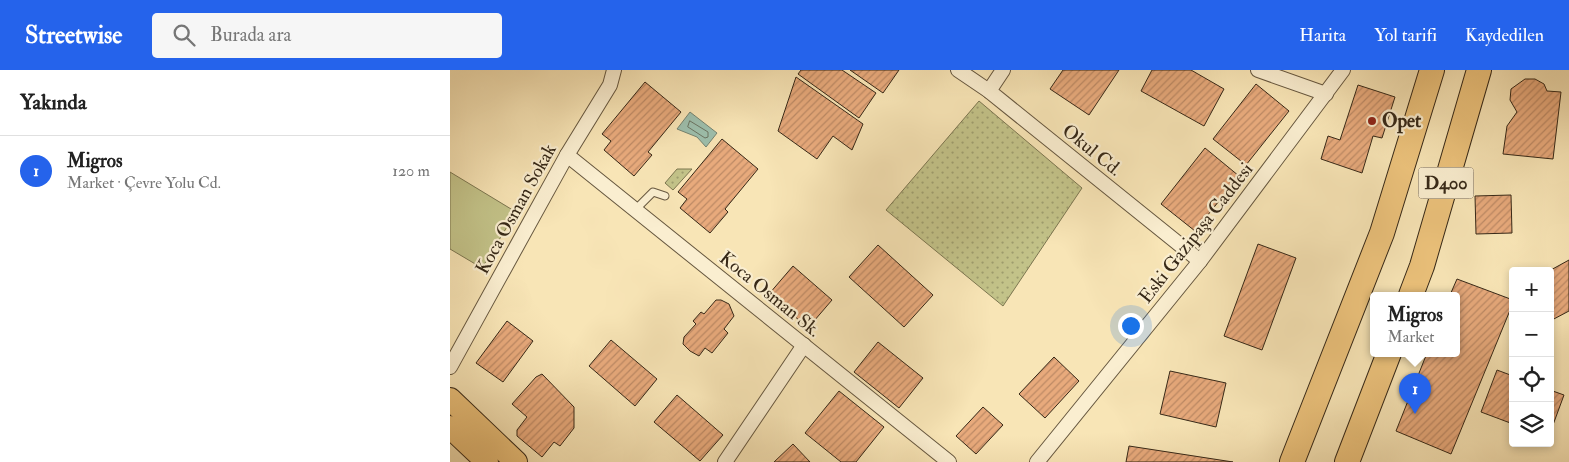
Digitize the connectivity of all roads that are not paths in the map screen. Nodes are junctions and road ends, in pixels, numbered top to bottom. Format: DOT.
graph roads {
  1 [pos="614,70"];
  2 [pos="958,70"];
  3 [pos="1003,70"];
  4 [pos="1258,70"];
  5 [pos="1343,70"];
  6 [pos="1432,70"];
  7 [pos="1479,70"];
  8 [pos="989,92"];
  9 [pos="1326,94"];
  10 [pos="567,155"];
  11 [pos="666,196"];
  12 [pos="635,210"];
  13 [pos="1200,261"];
  14 [pos="1412,292"];
  15 [pos="804,345"];
  16 [pos="1387,357"];
  17 [pos="450,367"];
  18 [pos="450,399"];
  19 [pos="450,426"];
  20 [pos="487,462"];
  21 [pos="516,462"];
  22 [pos="725,462"];
  23 [pos="949,462"];
  24 [pos="1037,462"];
  25 [pos="1292,462"];
  26 [pos="1347,462"];
  1 -- 10 [label="street, Koca Osman Sokak"];
  2 -- 8 [label="street, Okul Cd."];
  3 -- 8 [label="street"];
  4 -- 9 [label="street"];
  5 -- 9 [label="street, Eski Gazipaşa Caddesi"];
  6 -- 25 [label="highway, D400"];
  7 -- 14 [label="highway, D400"];
  8 -- 13 [label="street, Okul Cd."];
  9 -- 13 [label="street, Eski Gazipaşa Caddesi"];
  10 -- 12 [label="street, Koca Osman Sk."];
  10 -- 17 [label="street, Koca Osman Sokak"];
  11 -- 12 [label="lane"];
  12 -- 15 [label="street, Koca Osman Sk."];
  13 -- 24 [label="street, Eski Gazipaşa Caddesi"];
  15 -- 22 [label="street"];
  15 -- 23 [label="street, Koca Osman Sk."];
  16 -- 26 [label="highway"];
  18 -- 21 [label="main road"];
  19 -- 20 [label="main road"];
}
